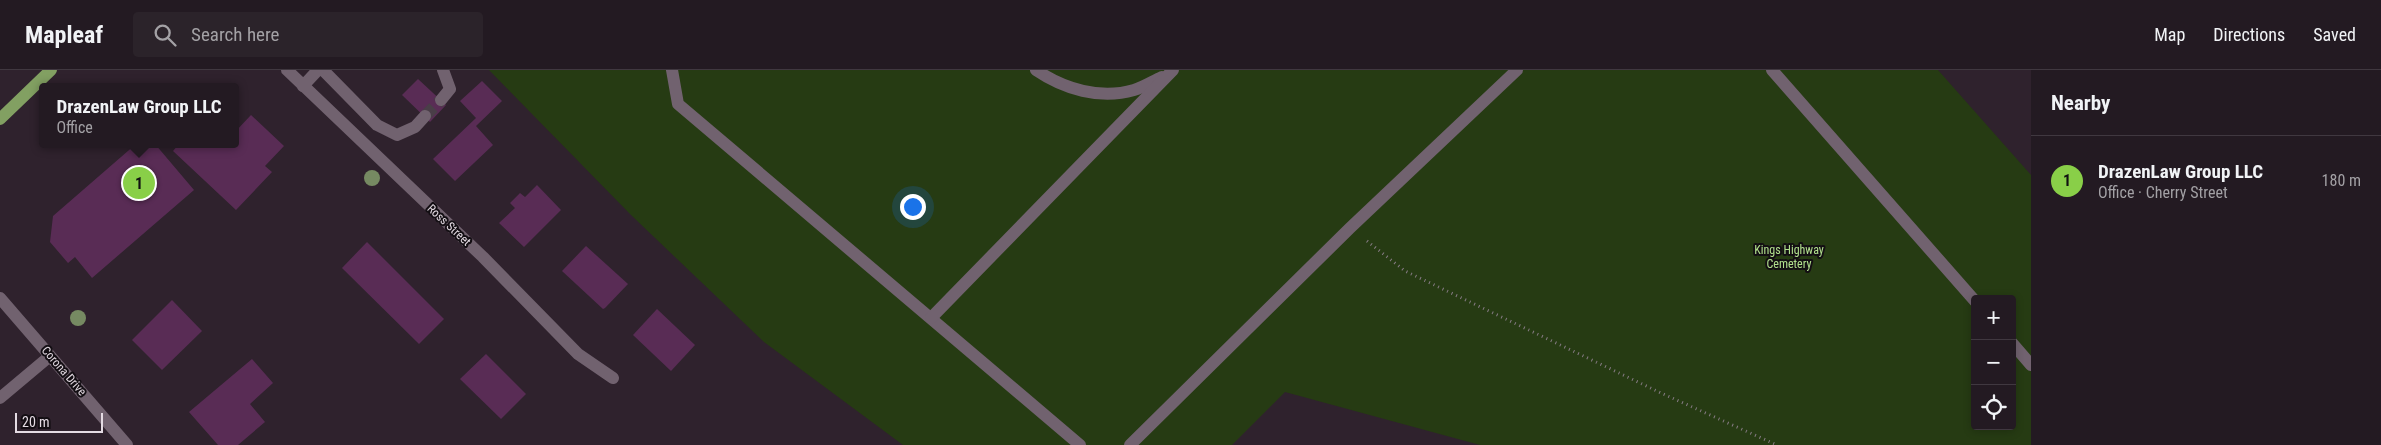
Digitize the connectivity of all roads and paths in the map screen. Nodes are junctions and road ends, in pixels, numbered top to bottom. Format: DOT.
graph roads {
  1 [pos="50,70"];
  2 [pos="287,70"];
  3 [pos="318,70"];
  4 [pos="323,70"];
  5 [pos="443,70"];
  6 [pos="672,70"];
  7 [pos="1036,70"];
  8 [pos="1517,70"];
  9 [pos="1772,70"];
  10 [pos="1171,72"];
  11 [pos="303,86"];
  12 [pos="440,100"];
  13 [pos="425,116"];
  14 [pos="0,119"];
  15 [pos="1350,228"];
  16 [pos="1971,296"];
  17 [pos="0,298"];
  18 [pos="931,318"];
  19 [pos="2016,348"];
  20 [pos="50,356"];
  21 [pos="2031,365"];
  22 [pos="613,378"];
  23 [pos="0,398"];
  24 [pos="127,445"];
  25 [pos="1080,445"];
  26 [pos="1130,445"];
  27 [pos="1777,445"];
  1 -- 14 [label="main road"];
  2 -- 11 [label="street, Ross Street"];
  3 -- 11 [label="street"];
  4 -- 13 [label="street"];
  5 -- 12 [label="street"];
  6 -- 18 [label="street"];
  7 -- 10 [label="street"];
  8 -- 15 [label="street"];
  9 -- 16 [label="street"];
  10 -- 18 [label="street"];
  11 -- 22 [label="street, Ross Street"];
  15 -- 26 [label="street"];
  15 -- 27 [label="path"];
  17 -- 20 [label="street, Corona Drive"];
  18 -- 25 [label="street"];
  19 -- 21 [label="street"];
  20 -- 23 [label="street"];
  20 -- 24 [label="street, Corona Drive"];
}
